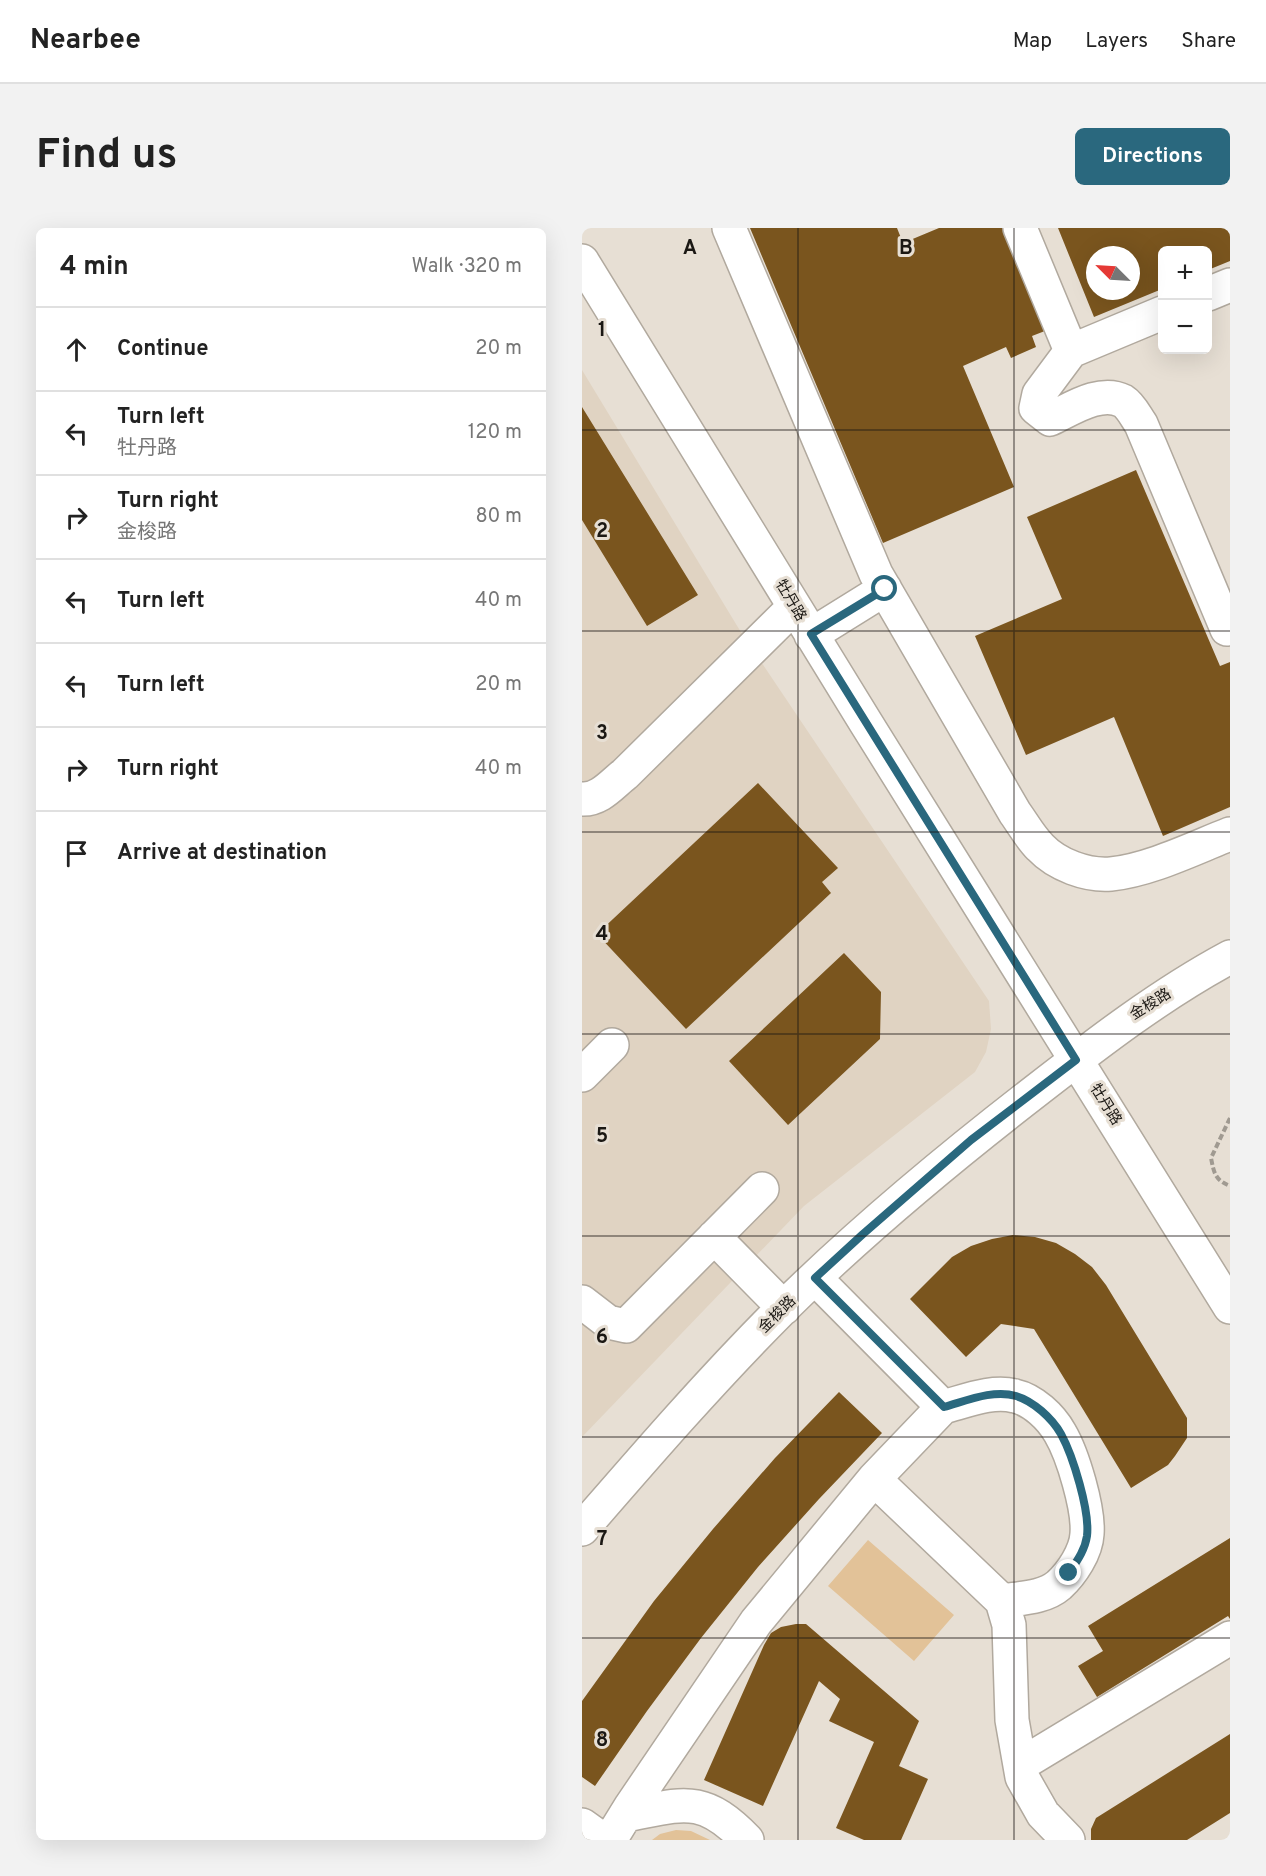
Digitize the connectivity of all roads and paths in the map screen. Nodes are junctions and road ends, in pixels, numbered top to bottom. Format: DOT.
graph roads {
  1 [pos="729,228"];
  2 [pos="1020,228"];
  3 [pos="582,261"];
  4 [pos="1230,285"];
  5 [pos="1212,292"];
  6 [pos="1158,315"];
  7 [pos="1071,351"];
  8 [pos="885,589"];
  9 [pos="794,607"];
  10 [pos="1230,628"];
  11 [pos="811,634"];
  12 [pos="582,799"];
  13 [pos="1230,834"];
  14 [pos="1230,957"];
  15 [pos="612,1045"];
  16 [pos="1076,1060"];
  17 [pos="582,1075"];
  18 [pos="1230,1118"];
  19 [pos="1230,1186"];
  20 [pos="762,1189"];
  21 [pos="714,1238"];
  22 [pos="815,1278"];
  23 [pos="582,1302"];
  24 [pos="1230,1306"];
  25 [pos="784,1308"];
  26 [pos="944,1407"];
  27 [pos="874,1479"];
  28 [pos="582,1529"];
  29 [pos="1002,1601"];
  30 [pos="1230,1638"];
  31 [pos="1020,1765"];
  32 [pos="582,1825"];
  33 [pos="618,1828"];
  34 [pos="603,1840"];
  35 [pos="747,1840"];
  36 [pos="1068,1840"];
  1 -- 8 [label="street"];
  2 -- 7 [label="street"];
  3 -- 9 [label="street, 牡丹路"];
  4 -- 5 [label="street"];
  6 -- 7 [label="street"];
  7 -- 10 [label="street"];
  8 -- 11 [label="street"];
  8 -- 13 [label="street"];
  9 -- 11 [label="street, 牡丹路"];
  9 -- 12 [label="street"];
  11 -- 16 [label="street, 牡丹路"];
  14 -- 16 [label="street, 金梭路"];
  15 -- 17 [label="street"];
  16 -- 22 [label="street, 金梭路"];
  16 -- 24 [label="street, 牡丹路"];
  18 -- 19 [label="path"];
  20 -- 21 [label="street"];
  21 -- 23 [label="street"];
  21 -- 25 [label="street"];
  22 -- 25 [label="street, 金梭路"];
  22 -- 26 [label="street"];
  25 -- 28 [label="street, 金梭路"];
  26 -- 27 [label="street"];
  26 -- 29 [label="street"];
  27 -- 29 [label="street"];
  27 -- 33 [label="street"];
  29 -- 31 [label="street"];
  30 -- 31 [label="street"];
  31 -- 36 [label="street"];
  32 -- 34 [label="street"];
  33 -- 35 [label="street"];
}
